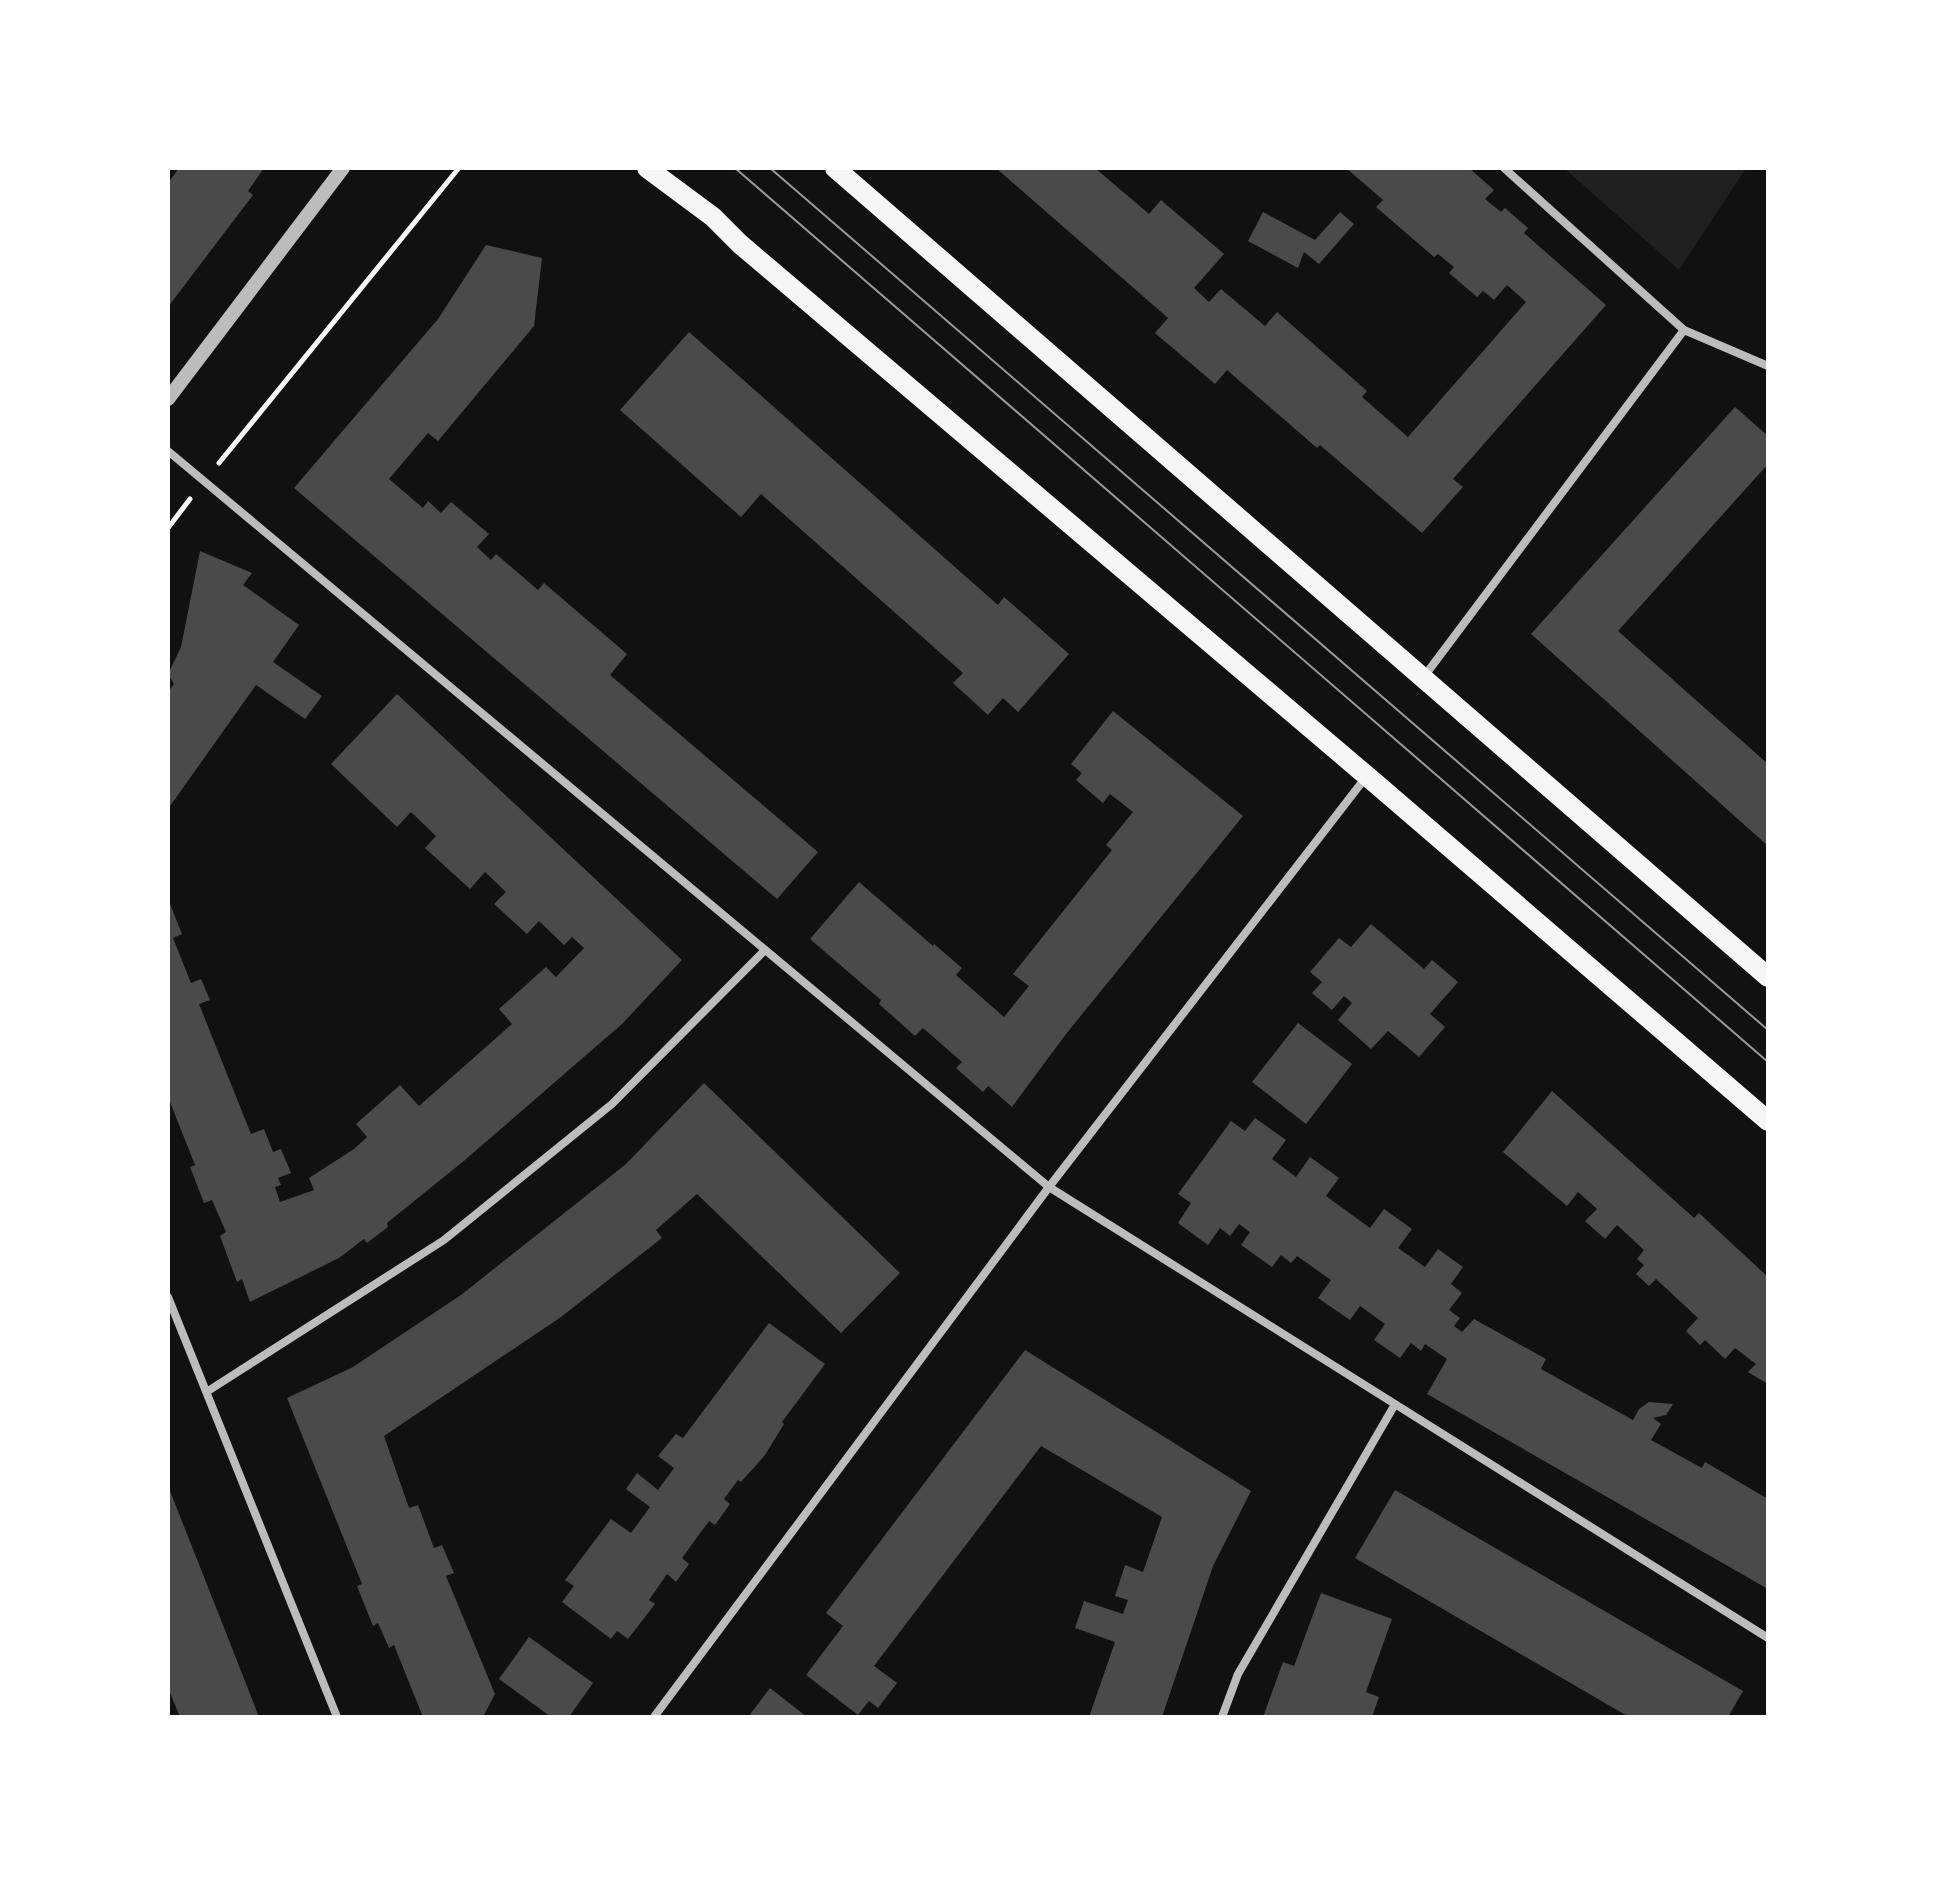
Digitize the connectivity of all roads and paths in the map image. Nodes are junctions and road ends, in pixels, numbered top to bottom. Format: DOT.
graph roads {
  1 [pos="343,168"];
  2 [pos="647,168"];
  3 [pos="835,168"];
  4 [pos="1504,168"];
  5 [pos="458,169"];
  6 [pos="1684,330"];
  7 [pos="1768,366"];
  8 [pos="168,399"];
  9 [pos="168,451"];
  10 [pos="204,481"];
  11 [pos="168,528"];
  12 [pos="1422,680"];
  13 [pos="1367,776"];
  14 [pos="765,950"];
  15 [pos="1768,977"];
  16 [pos="1768,1121"];
  17 [pos="1049,1187"];
  18 [pos="168,1297"];
  19 [pos="208,1391"];
  20 [pos="1394,1406"];
  21 [pos="1768,1638"];
  22 [pos="337,1717"];
  23 [pos="654,1717"];
  24 [pos="1222,1717"];
  1 -- 8 [label="street"];
  2 -- 13 [label="main road"];
  3 -- 12 [label="main road"];
  4 -- 6 [label="street"];
  5 -- 10 [label="path"];
  6 -- 7 [label="street"];
  6 -- 12 [label="street"];
  9 -- 10 [label="street"];
  10 -- 11 [label="path"];
  10 -- 14 [label="street"];
  12 -- 15 [label="main road"];
  13 -- 16 [label="main road"];
  13 -- 17 [label="street"];
  14 -- 17 [label="street"];
  14 -- 19 [label="street"];
  17 -- 20 [label="street"];
  17 -- 23 [label="street"];
  18 -- 19 [label="street"];
  19 -- 22 [label="street"];
  20 -- 21 [label="street"];
  20 -- 24 [label="street"];
}
